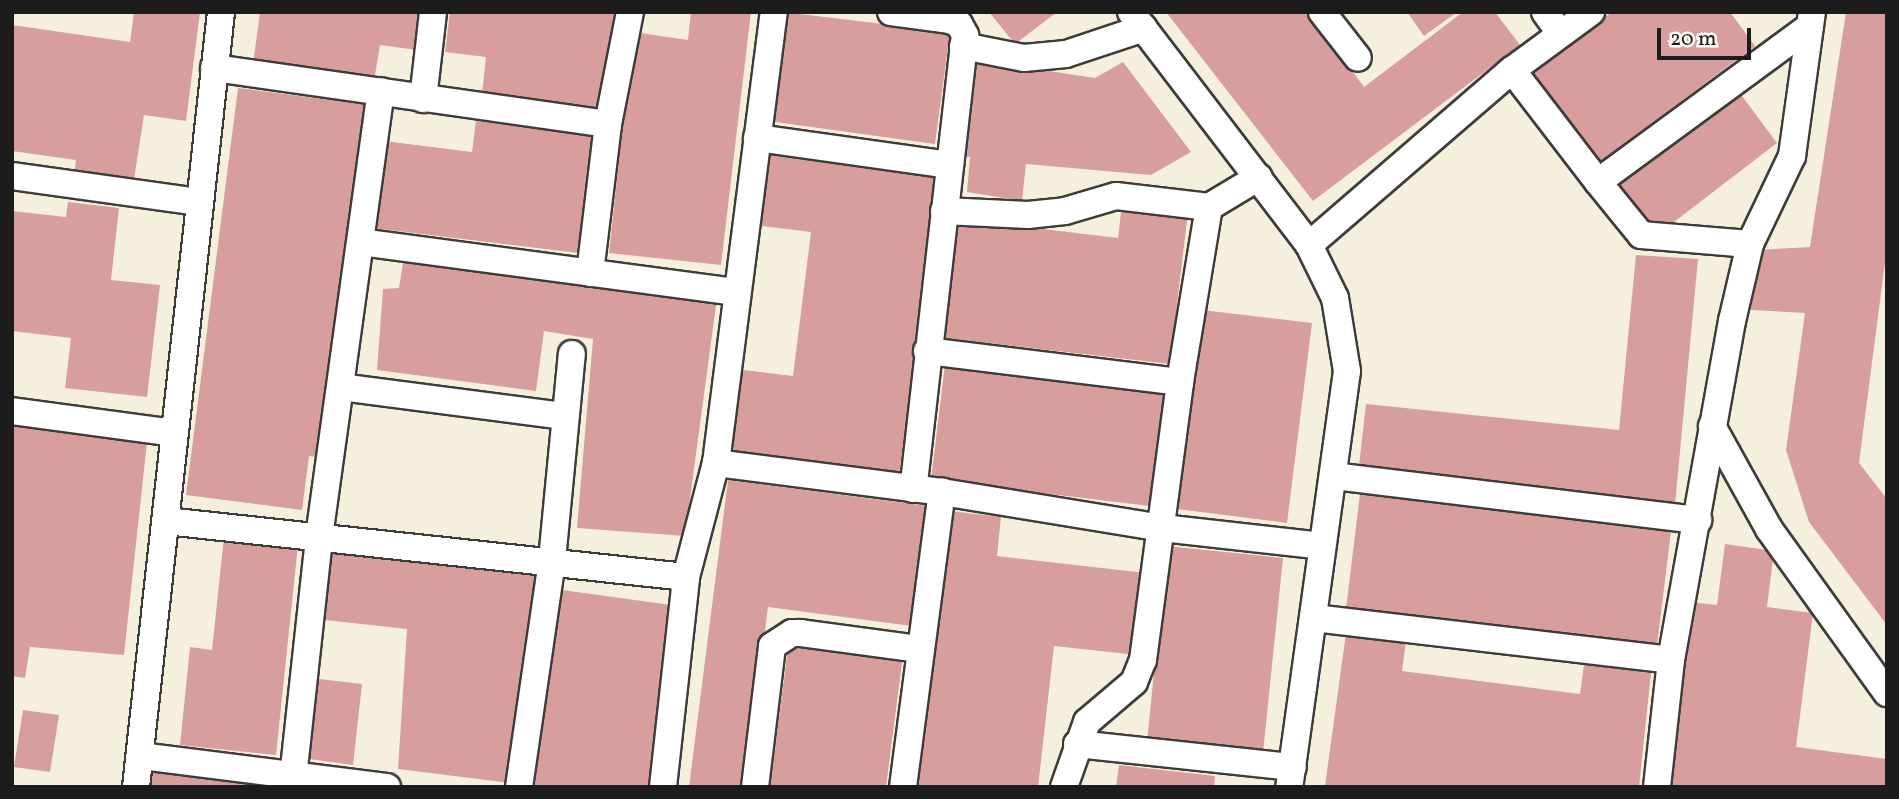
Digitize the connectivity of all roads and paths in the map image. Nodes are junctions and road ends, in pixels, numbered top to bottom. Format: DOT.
graph roads {
  1 [pos="221,12"];
  2 [pos="433,12"];
  3 [pos="630,12"];
  4 [pos="774,12"];
  5 [pos="891,12"];
  6 [pos="1322,12"];
  7 [pos="1591,12"];
  8 [pos="1811,19"];
  9 [pos="1138,20"];
  10 [pos="1552,23"];
  11 [pos="963,46"];
  12 [pos="1358,58"];
  13 [pos="214,68"];
  14 [pos="1512,70"];
  15 [pos="381,91"];
  16 [pos="422,99"];
  17 [pos="608,124"];
  18 [pos="757,138"];
  19 [pos="950,165"];
  20 [pos="12,176"];
  21 [pos="1259,177"];
  22 [pos="1598,182"];
  23 [pos="199,202"];
  24 [pos="1209,207"];
  25 [pos="944,211"];
  26 [pos="361,242"];
  27 [pos="1750,244"];
  28 [pos="1309,245"];
  29 [pos="590,273"];
  30 [pos="737,292"];
  31 [pos="927,351"];
  32 [pos="572,354"];
  33 [pos="1180,382"];
  34 [pos="341,387"];
  35 [pos="12,411"];
  36 [pos="565,416"];
  37 [pos="1712,426"];
  38 [pos="174,433"];
  39 [pos="716,463"];
  40 [pos="1333,475"];
  41 [pos="912,489"];
  42 [pos="942,492"];
  43 [pos="1698,520"];
  44 [pos="166,521"];
  45 [pos="1161,528"];
  46 [pos="319,537"];
  47 [pos="1322,546"];
  48 [pos="552,560"];
  49 [pos="686,577"];
  50 [pos="1314,618"];
  51 [pos="920,649"];
  52 [pos="1671,660"];
  53 [pos="1887,693"];
  54 [pos="1077,744"];
  55 [pos="141,756"];
  56 [pos="1291,777"];
  57 [pos="293,780"];
  58 [pos="136,787"];
  59 [pos="387,787"];
  60 [pos="519,787"];
  61 [pos="663,787"];
  62 [pos="755,787"];
  63 [pos="904,787"];
  64 [pos="1064,787"];
  65 [pos="1657,787"];
  1 -- 13 [label="street"];
  2 -- 16 [label="street"];
  3 -- 17 [label="street"];
  4 -- 18 [label="street"];
  5 -- 11 [label="street"];
  6 -- 12 [label="street"];
  7 -- 10 [label="street"];
  8 -- 22 [label="street"];
  8 -- 27 [label="street"];
  9 -- 11 [label="street"];
  9 -- 21 [label="street"];
  10 -- 14 [label="street"];
  11 -- 19 [label="street"];
  13 -- 15 [label="street"];
  13 -- 23 [label="street"];
  14 -- 22 [label="street"];
  14 -- 28 [label="street"];
  15 -- 16 [label="street"];
  15 -- 26 [label="street"];
  16 -- 17 [label="street"];
  17 -- 29 [label="street"];
  18 -- 19 [label="street"];
  18 -- 30 [label="street"];
  19 -- 25 [label="street"];
  20 -- 23 [label="street"];
  21 -- 24 [label="street"];
  21 -- 28 [label="street"];
  22 -- 27 [label="street"];
  23 -- 38 [label="street"];
  24 -- 25 [label="street"];
  24 -- 33 [label="street"];
  25 -- 31 [label="street"];
  26 -- 29 [label="street"];
  26 -- 34 [label="street"];
  27 -- 37 [label="street"];
  28 -- 40 [label="street"];
  29 -- 30 [label="street"];
  30 -- 39 [label="street"];
  31 -- 33 [label="street"];
  31 -- 41 [label="street"];
  32 -- 36 [label="street"];
  33 -- 45 [label="street"];
  34 -- 36 [label="street"];
  34 -- 46 [label="street"];
  35 -- 38 [label="street"];
  36 -- 48 [label="street"];
  37 -- 43 [label="street"];
  37 -- 53 [label="street"];
  38 -- 44 [label="street"];
  39 -- 41 [label="street"];
  39 -- 49 [label="street"];
  40 -- 43 [label="street"];
  40 -- 47 [label="street"];
  41 -- 42 [label="street"];
  42 -- 45 [label="street"];
  42 -- 51 [label="street"];
  43 -- 52 [label="street"];
  44 -- 46 [label="street"];
  44 -- 55 [label="street"];
  45 -- 47 [label="street"];
  45 -- 54 [label="street"];
  46 -- 48 [label="street"];
  46 -- 57 [label="street"];
  47 -- 50 [label="street"];
  48 -- 49 [label="street"];
  48 -- 60 [label="street"];
  49 -- 61 [label="street"];
  50 -- 52 [label="street"];
  50 -- 56 [label="street"];
  51 -- 62 [label="street"];
  51 -- 63 [label="street"];
  52 -- 65 [label="street"];
  54 -- 56 [label="street"];
  54 -- 64 [label="street"];
  55 -- 57 [label="street"];
  55 -- 58 [label="street"];
  57 -- 59 [label="street"];
}
